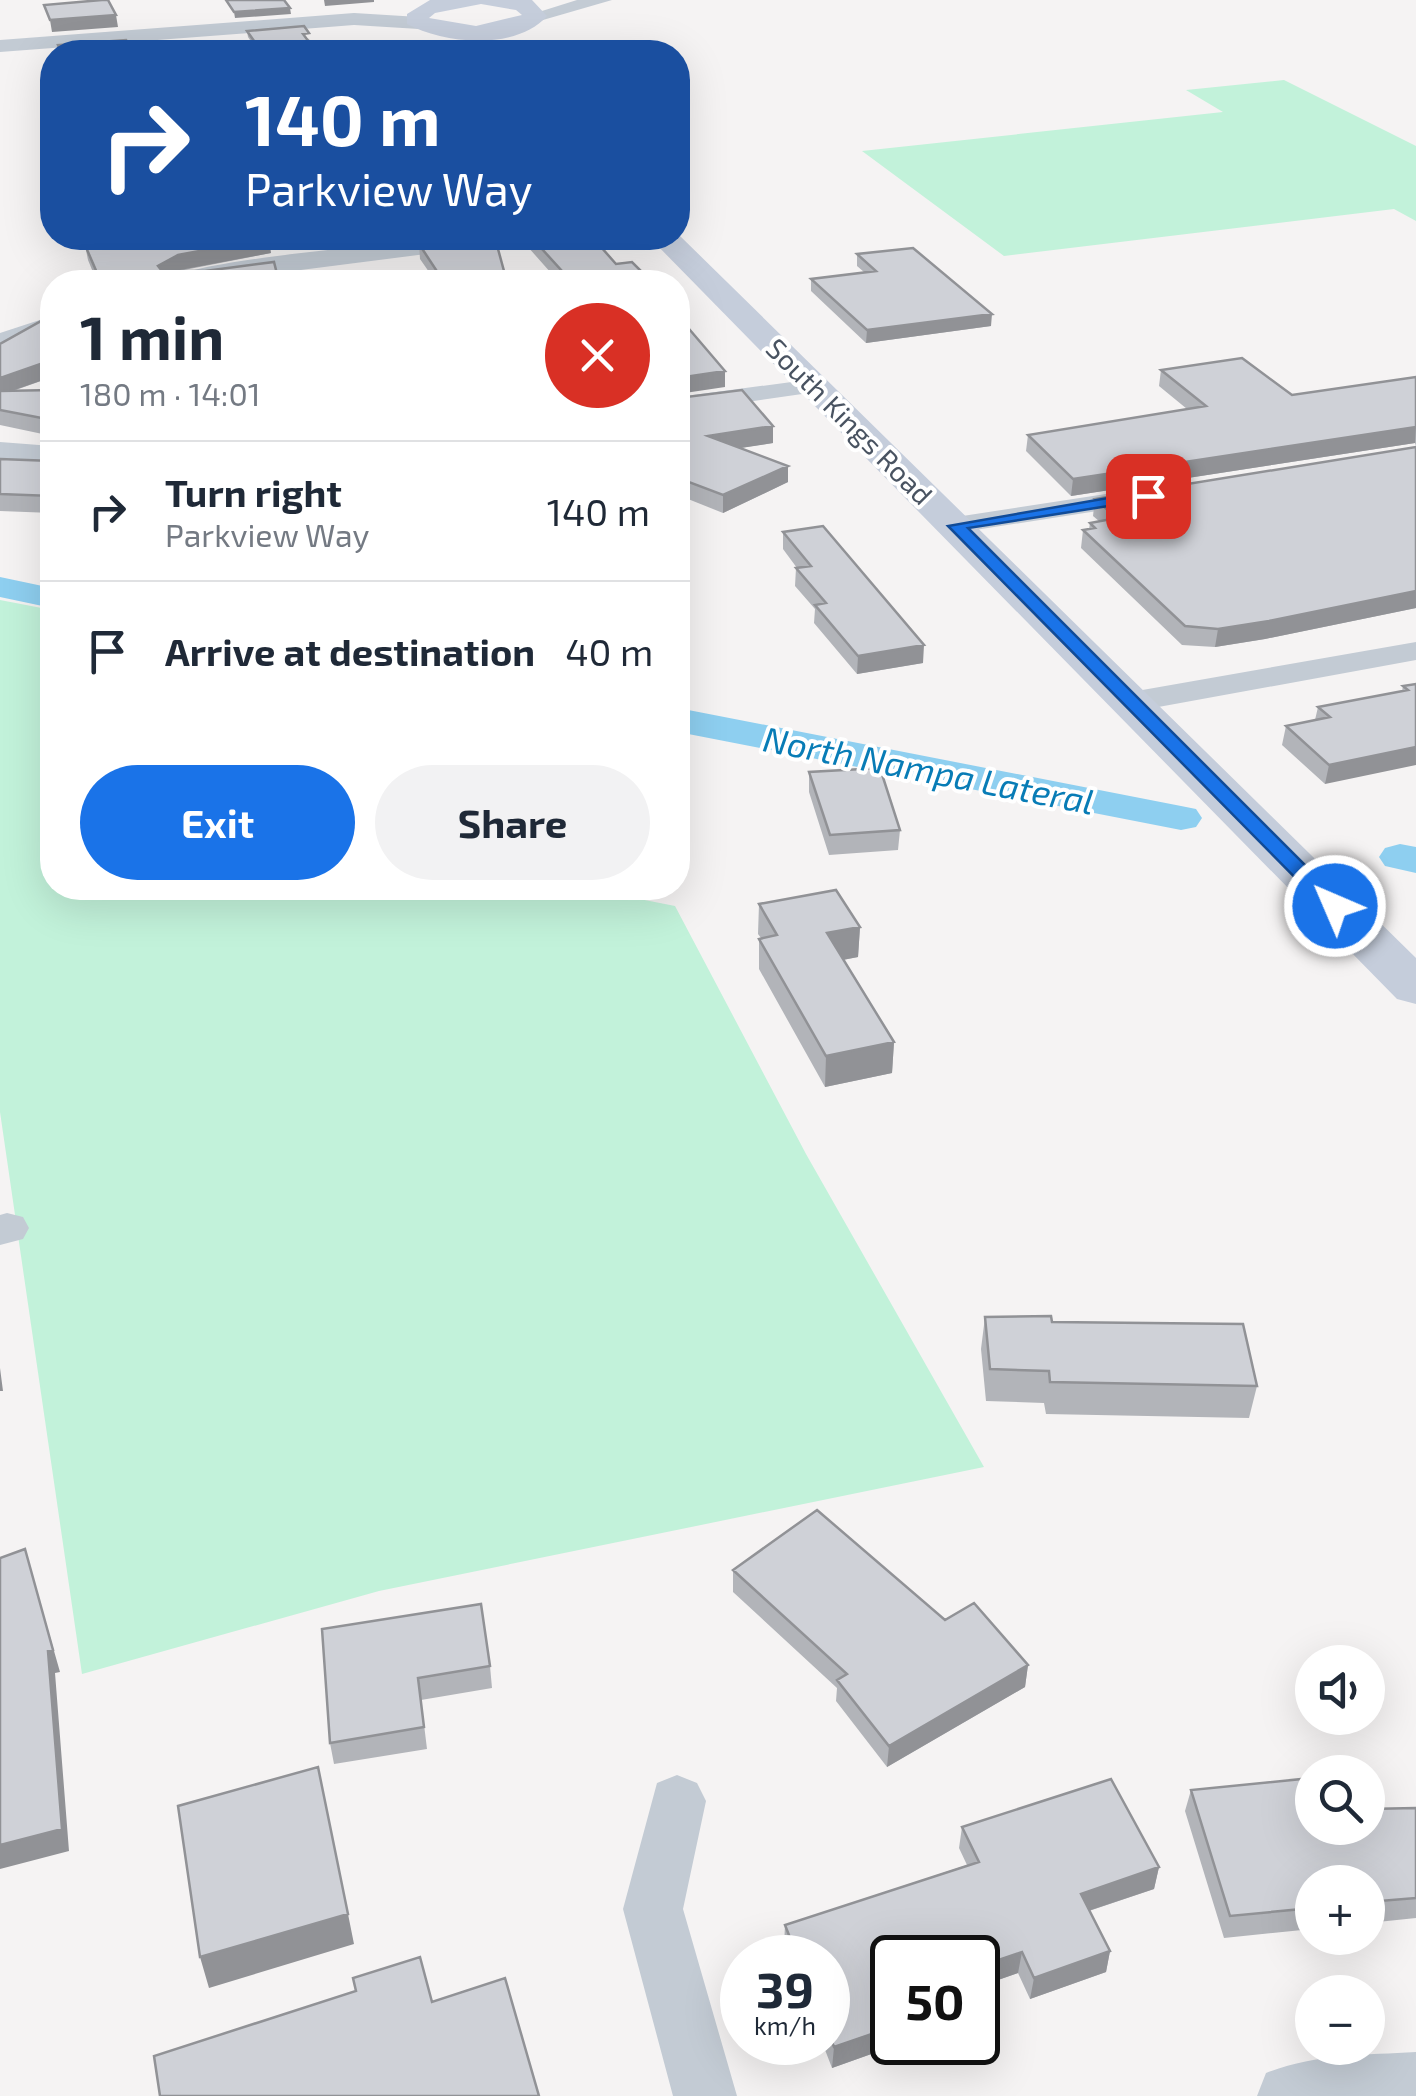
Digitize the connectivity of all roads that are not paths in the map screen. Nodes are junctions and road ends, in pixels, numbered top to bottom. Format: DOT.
graph roads {
  1 [pos="473,0"];
  2 [pos="576,0"];
  3 [pos="602,0"];
  4 [pos="499,1"];
  5 [pos="433,12"];
  6 [pos="536,16"];
  7 [pos="508,28"];
  8 [pos="70,40"];
  9 [pos="458,40"];
  10 [pos="490,40"];
  11 [pos="40,43"];
  12 [pos="0,46"];
  13 [pos="399,250"];
  14 [pos="677,250"];
  15 [pos="338,257"];
  16 [pos="253,270"];
  17 [pos="346,270"];
  18 [pos="40,327"];
  19 [pos="0,341"];
  20 [pos="814,386"];
  21 [pos="690,403"];
  22 [pos="0,450"];
  23 [pos="40,453"];
  24 [pos="1167,493"];
  25 [pos="956,526"];
  26 [pos="1416,651"];
  27 [pos="1131,702"];
  28 [pos="1416,988"];
  29 [pos="677,1800"];
  30 [pos="1416,2084"];
  31 [pos="705,2096"];
  32 [pos="1289,2096"];
  1 -- 5 [label="main road"];
  2 -- 4 [label="street"];
  3 -- 6 [label="street"];
  4 -- 6 [label="main road"];
  5 -- 7 [label="main road"];
  5 -- 8 [label="street"];
  5 -- 9 [label="main road"];
  6 -- 7 [label="main road"];
  7 -- 10 [label="main road"];
  11 -- 12 [label="street"];
  13 -- 15 [label="street"];
  14 -- 20 [label="main road, South Kings Road"];
  15 -- 16 [label="street"];
  15 -- 17 [label="street"];
  18 -- 19 [label="street"];
  20 -- 21 [label="street"];
  20 -- 25 [label="main road, South Kings Road"];
  22 -- 23 [label="street"];
  24 -- 25 [label="street"];
  25 -- 27 [label="main road, South Kings Road"];
  26 -- 27 [label="street"];
  27 -- 28 [label="main road, South Kings Road"];
  29 -- 31 [label="street"];
  30 -- 32 [label="street"];
}
